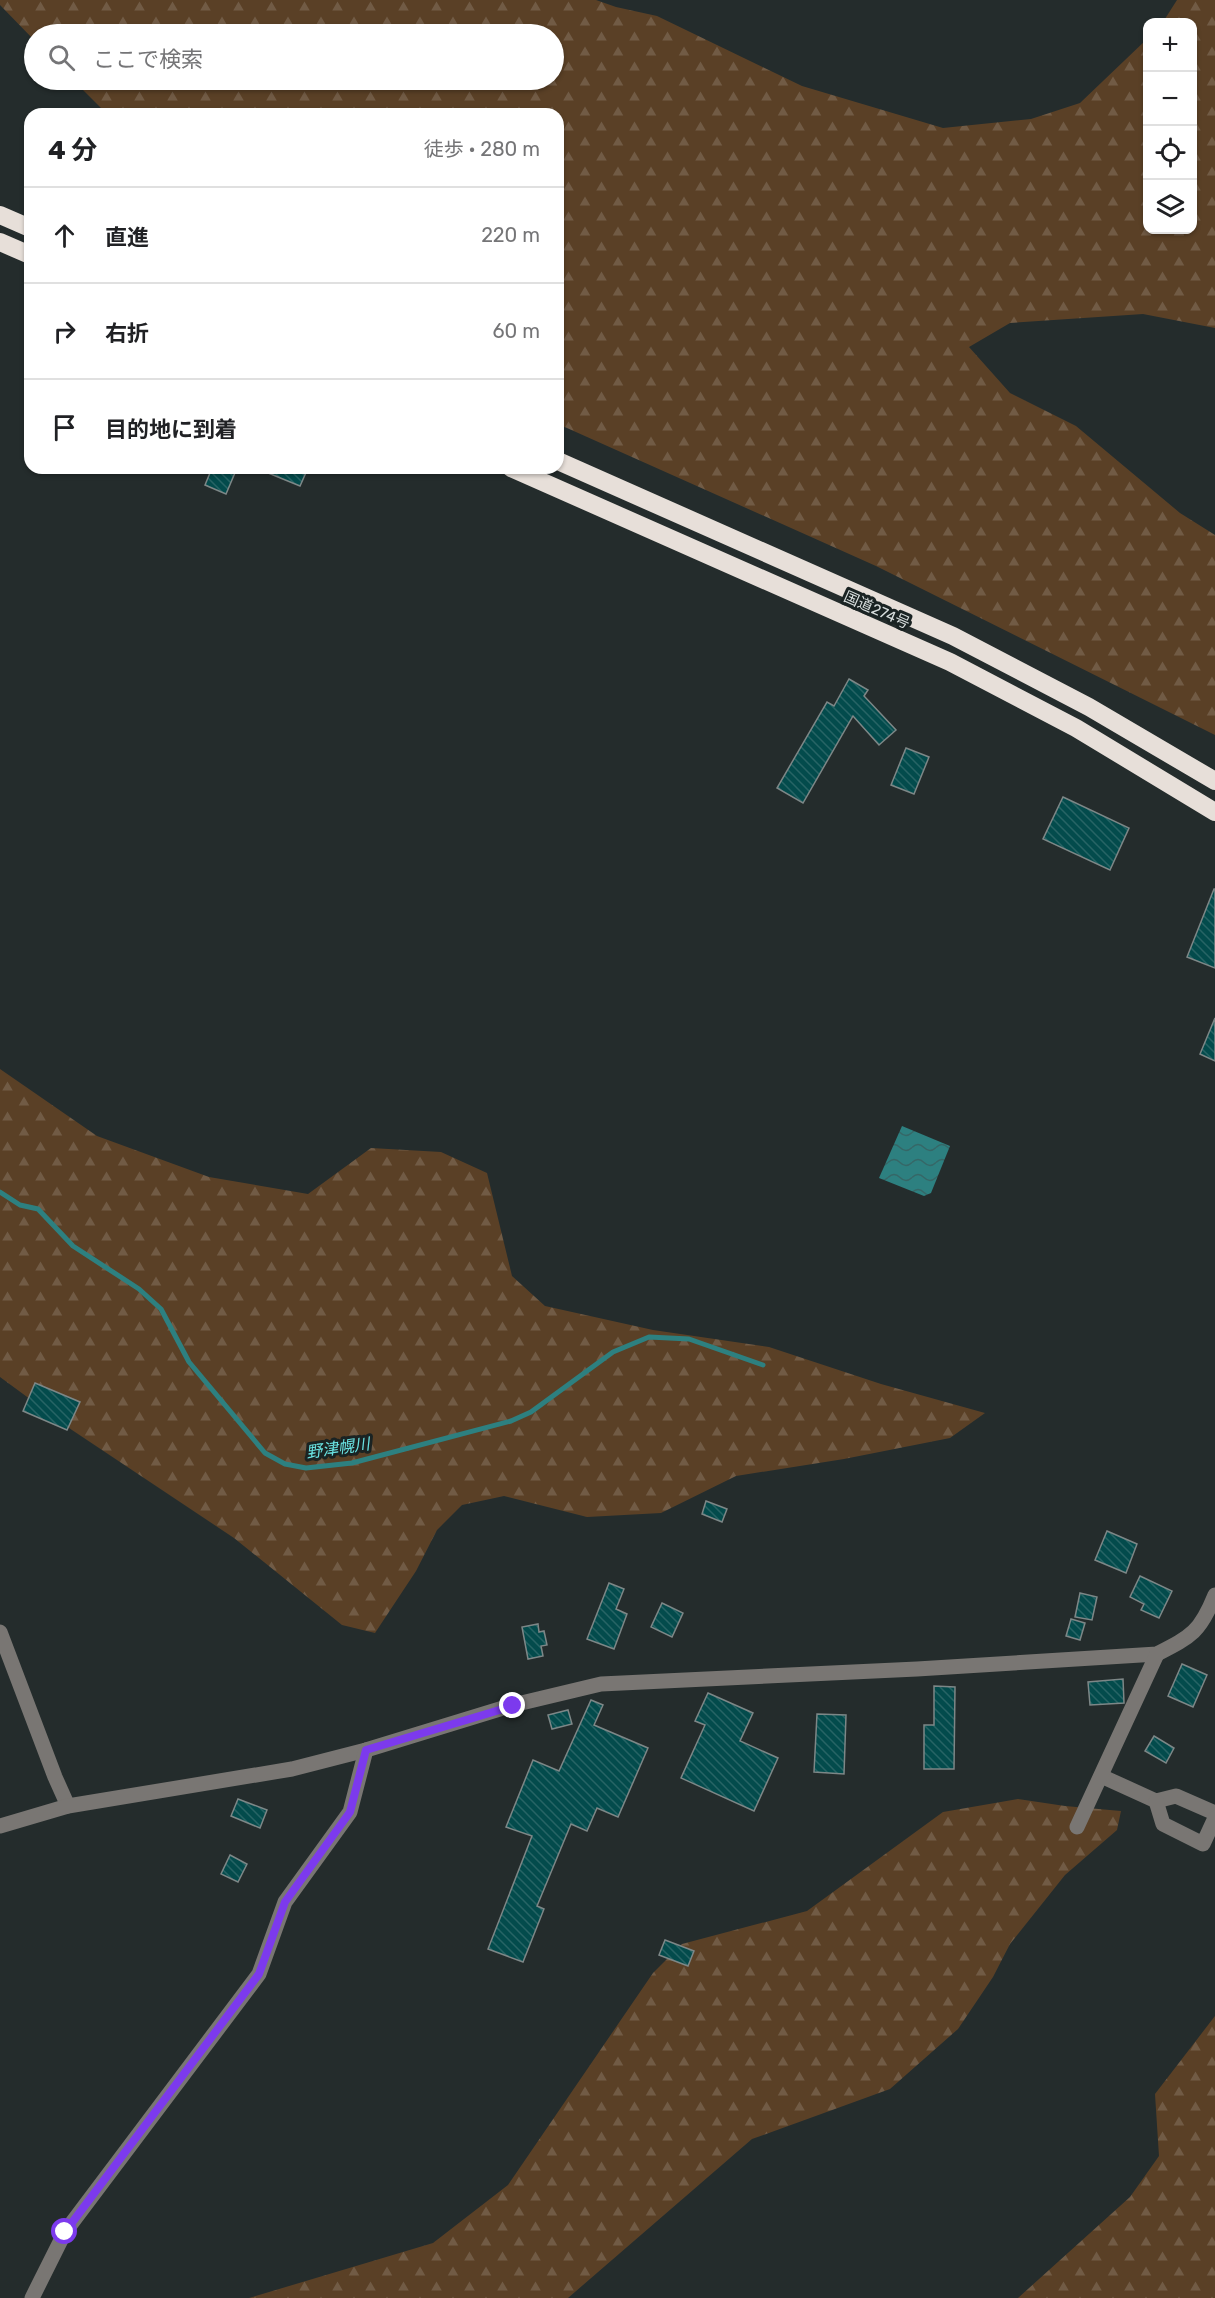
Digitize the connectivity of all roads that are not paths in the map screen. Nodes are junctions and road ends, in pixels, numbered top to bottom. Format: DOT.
graph roads {
  1 [pos="0,215"];
  2 [pos="24,225"];
  3 [pos="0,242"];
  4 [pos="24,252"];
  5 [pos="564,464"];
  6 [pos="525,474"];
  7 [pos="1215,781"];
  8 [pos="1215,812"];
  9 [pos="1215,1595"];
  10 [pos="0,1632"];
  11 [pos="1157,1654"];
  12 [pos="366,1750"];
  13 [pos="1101,1776"];
  14 [pos="1156,1801"];
  15 [pos="68,1806"];
  16 [pos="1215,1813"];
  17 [pos="1215,1818"];
  18 [pos="0,1826"];
  19 [pos="1077,1827"];
  20 [pos="32,2298"];
  1 -- 2 [label="highway"];
  3 -- 4 [label="highway"];
  5 -- 7 [label="highway, 国道274号"];
  6 -- 8 [label="highway, 国道274号"];
  9 -- 11 [label="street"];
  10 -- 15 [label="street"];
  11 -- 12 [label="street"];
  11 -- 13 [label="street"];
  12 -- 15 [label="street"];
  12 -- 20 [label="street"];
  13 -- 14 [label="street"];
  13 -- 19 [label="street"];
  14 -- 16 [label="street"];
  14 -- 17 [label="street"];
  15 -- 18 [label="street"];
}
